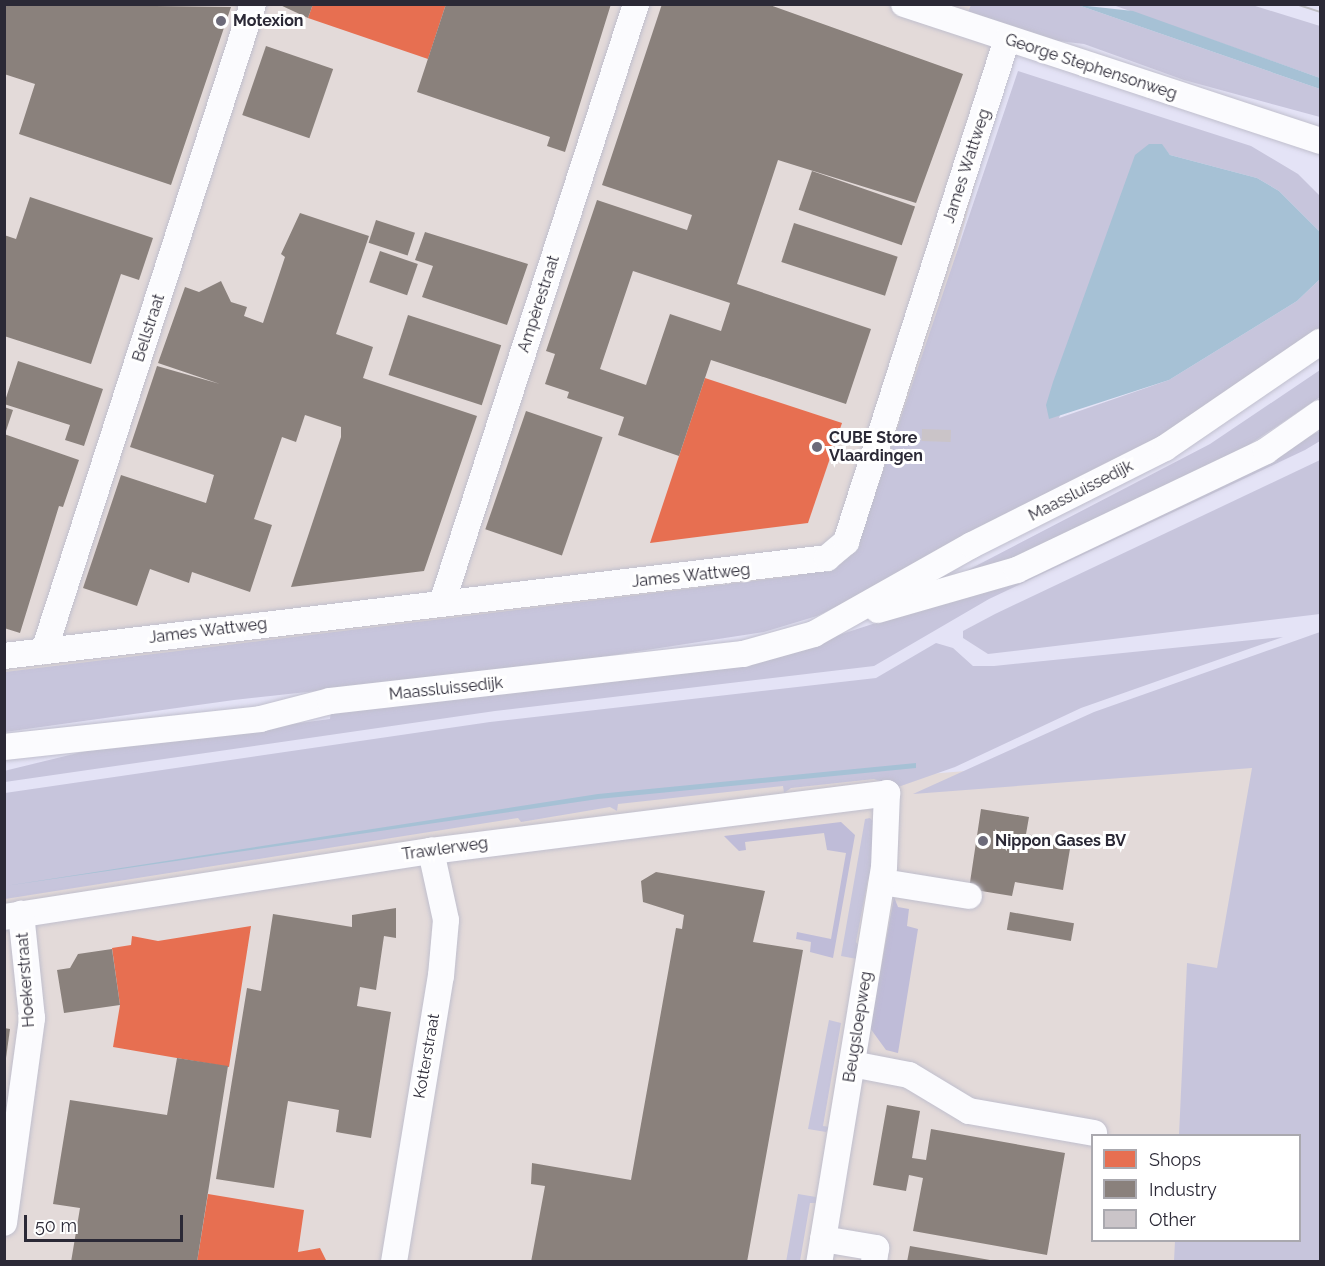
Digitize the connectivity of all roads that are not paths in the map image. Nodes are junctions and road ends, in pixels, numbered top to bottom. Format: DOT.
graph roads {
  1 [pos="253,4"];
  2 [pos="636,4"];
  3 [pos="904,4"];
  4 [pos="1007,39"];
  5 [pos="1279,128"];
  6 [pos="1320,141"];
  7 [pos="1320,156"];
  8 [pos="1317,347"];
  9 [pos="1320,413"];
  10 [pos="442,603"];
  11 [pos="846,619"];
  12 [pos="44,651"];
  13 [pos="4,656"];
  14 [pos="42,744"];
  15 [pos="4,747"];
  16 [pos="4,756"];
  17 [pos="888,793"];
  18 [pos="431,851"];
  19 [pos="882,882"];
  20 [pos="969,896"];
  21 [pos="13,916"];
  22 [pos="852,1064"];
  23 [pos="1094,1133"];
  24 [pos="4,1223"];
  25 [pos="821,1250"];
  26 [pos="394,1262"];
  27 [pos="874,1262"];
  1 -- 12 [label="street, Bellstraat"];
  2 -- 10 [label="street, Ampèrestraat"];
  3 -- 4 [label="street, George Stephensonweg"];
  4 -- 5 [label="street, George Stephensonweg"];
  4 -- 10 [label="street, James Wattweg"];
  5 -- 6 [label="street, George Stephensonweg"];
  5 -- 7 [label="street, George Stephensonweg"];
  8 -- 11 [label="street, Maassluissedijk"];
  9 -- 11 [label="street, Maassluissedijk"];
  10 -- 12 [label="street, James Wattweg"];
  11 -- 14 [label="street, Maassluissedijk"];
  12 -- 13 [label="street, James Wattweg"];
  14 -- 15 [label="street, Maassluissedijk"];
  14 -- 16 [label="street, Maassluissedijk"];
  17 -- 18 [label="street, Trawlerweg"];
  17 -- 19 [label="street, Beugsloepweg"];
  18 -- 21 [label="street, Trawlerweg"];
  18 -- 26 [label="street, Kotterstraat"];
  19 -- 20 [label="street"];
  19 -- 22 [label="street, Beugsloepweg"];
  21 -- 24 [label="street, Hoekerstraat"];
  22 -- 23 [label="street"];
  22 -- 25 [label="street, Beugsloepweg"];
  25 -- 27 [label="street"];
}
